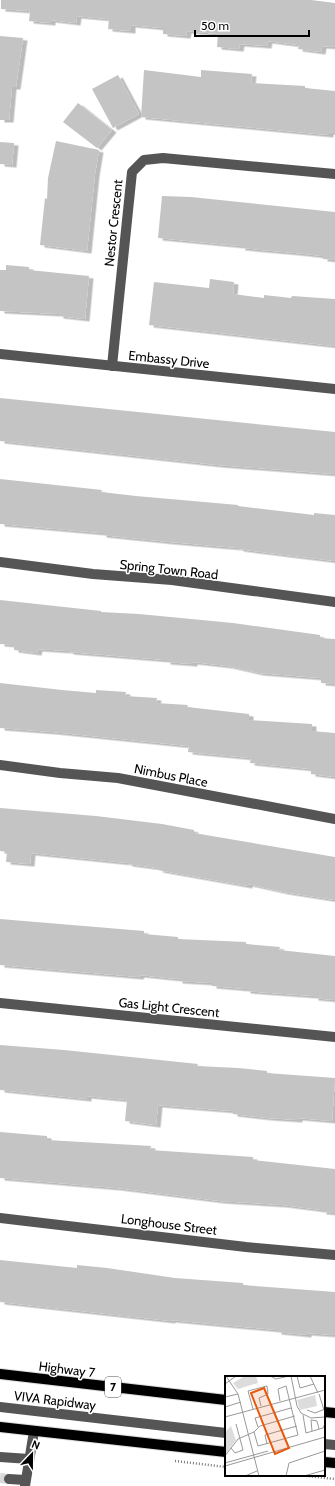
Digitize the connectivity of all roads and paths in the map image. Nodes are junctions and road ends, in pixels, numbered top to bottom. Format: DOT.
graph roads {
  1 [pos="335,174"];
  2 [pos="0,354"];
  3 [pos="112,366"];
  4 [pos="335,389"];
  5 [pos="0,562"];
  6 [pos="335,602"];
  7 [pos="0,765"];
  8 [pos="335,819"];
  9 [pos="0,1003"];
  10 [pos="335,1037"];
  11 [pos="0,1218"];
  12 [pos="335,1255"];
  13 [pos="0,1374"];
  14 [pos="225,1400"];
  15 [pos="0,1407"];
  16 [pos="325,1412"];
  17 [pos="335,1413"];
  18 [pos="0,1427"];
  19 [pos="34,1431"];
  20 [pos="225,1433"];
  21 [pos="325,1444"];
  22 [pos="335,1445"];
  23 [pos="225,1452"];
  24 [pos="0,1457"];
  25 [pos="29,1459"];
  26 [pos="325,1462"];
  27 [pos="335,1463"];
  28 [pos="307,1476"];
  29 [pos="9,1479"];
  30 [pos="335,1479"];
  31 [pos="25,1483"];
  1 -- 3 [label="street, Nestor Crescent"];
  2 -- 3 [label="street, Embassy Drive"];
  3 -- 4 [label="street, Embassy Drive"];
  5 -- 6 [label="street, Spring Town Road"];
  7 -- 8 [label="street, Nimbus Place"];
  9 -- 10 [label="street, Gas Light Crescent"];
  11 -- 12 [label="street, Longhouse Street"];
  13 -- 14 [label="main road, Highway 7 / 7"];
  15 -- 20 [label="street, VIVA Rapidway"];
  16 -- 17 [label="main road"];
  18 -- 19 [label="main road"];
  19 -- 23 [label="main road"];
  19 -- 25 [label="street"];
  21 -- 22 [label="street"];
  24 -- 25 [label="street"];
  25 -- 31 [label="street"];
  26 -- 27 [label="main road"];
  28 -- 30 [label="path"];
  29 -- 31 [label="street"];
}
